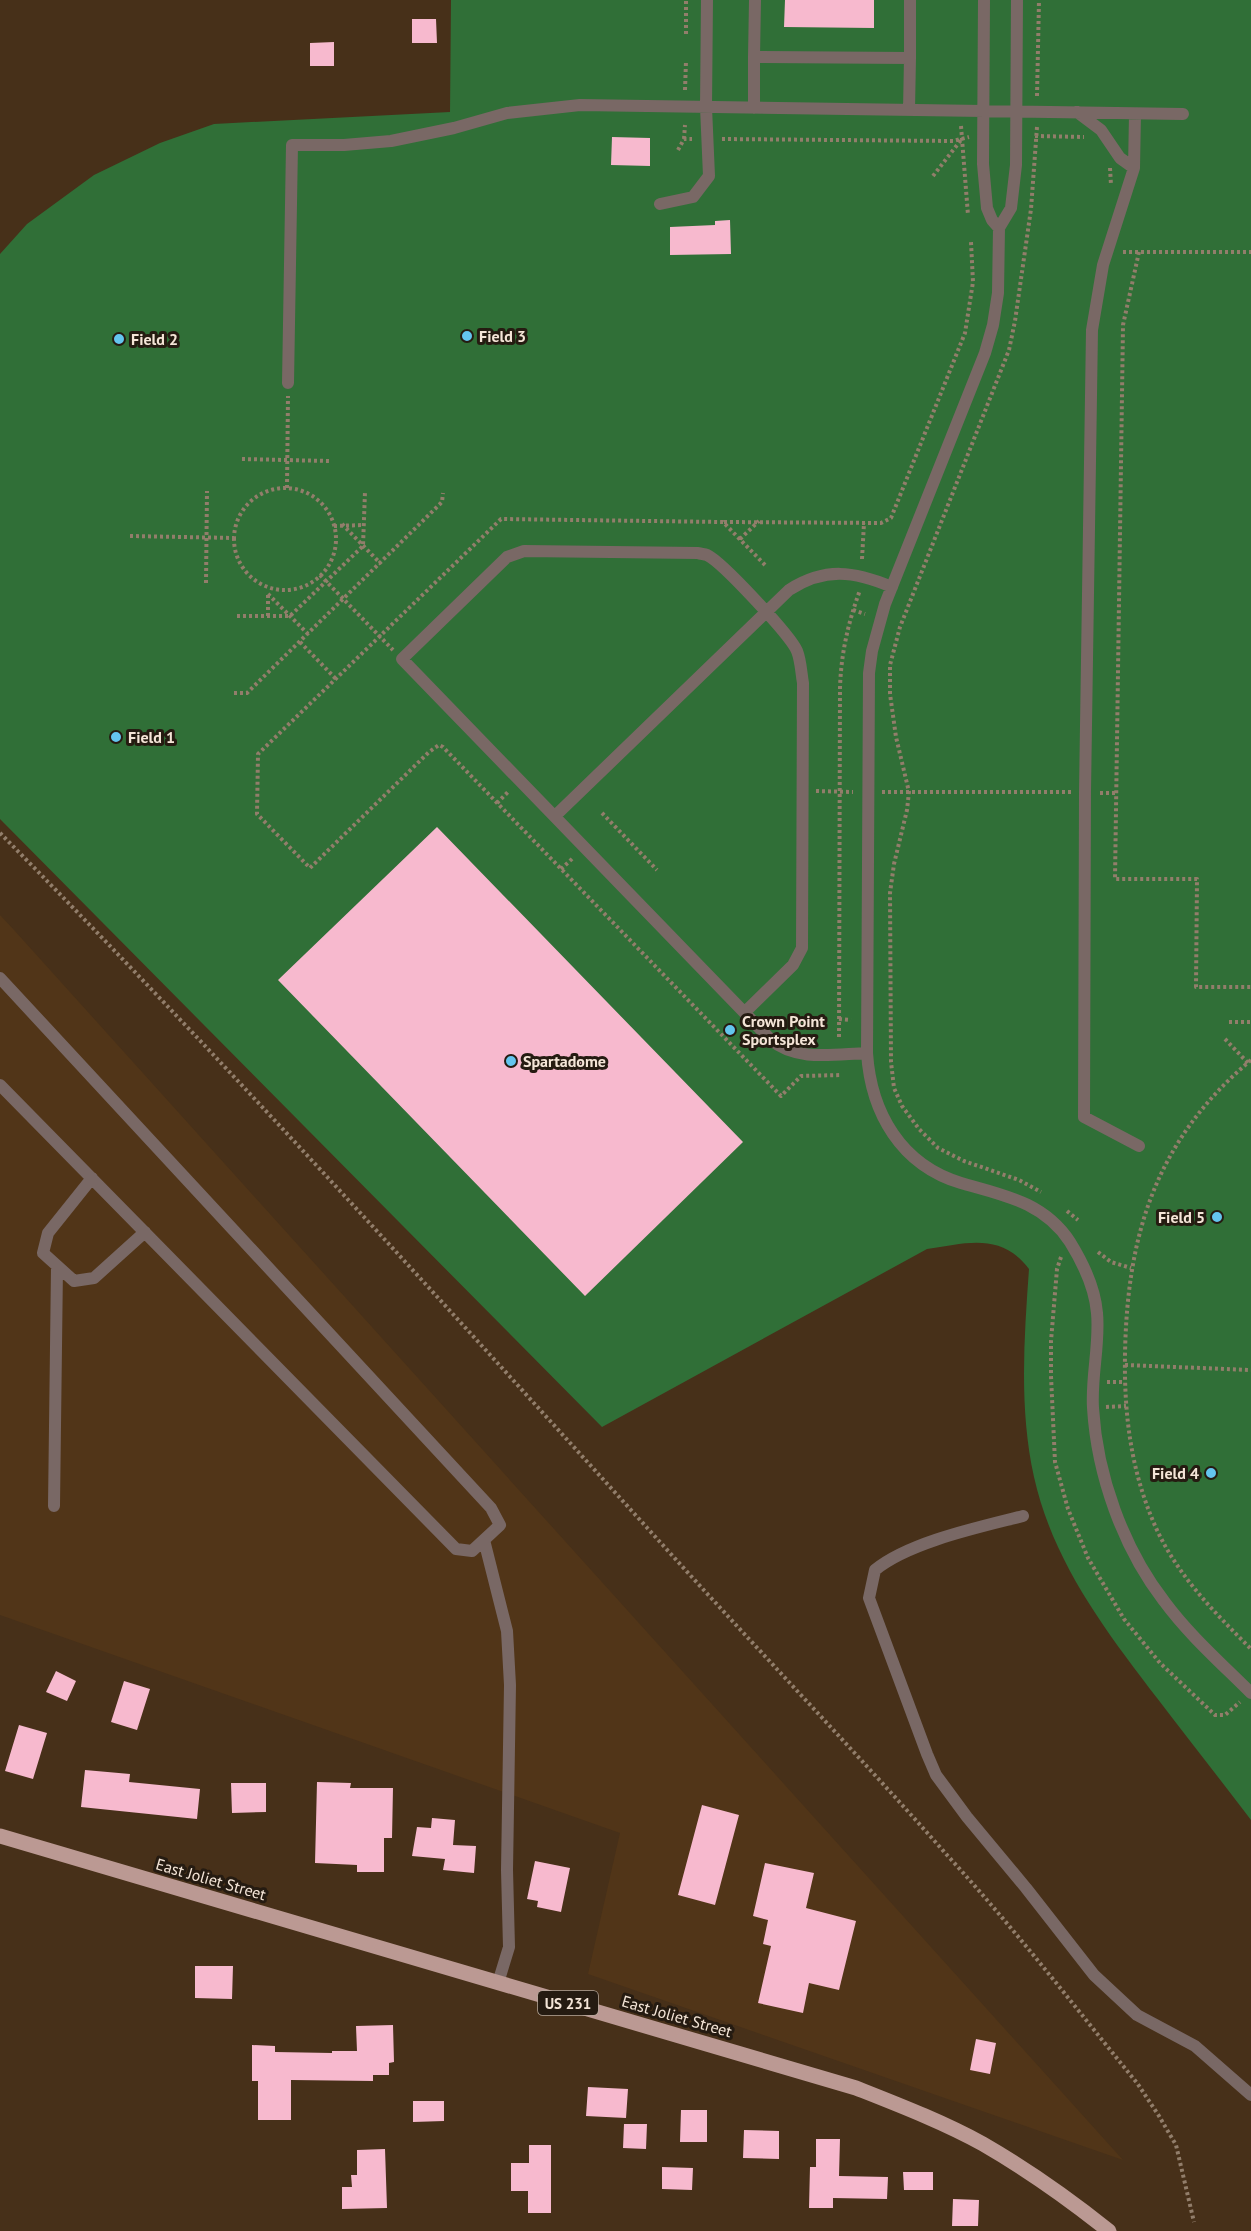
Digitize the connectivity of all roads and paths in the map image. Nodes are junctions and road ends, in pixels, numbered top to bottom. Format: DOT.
graph roads {
  1 [pos="686,0"];
  2 [pos="707,0"];
  3 [pos="755,0"];
  4 [pos="910,0"];
  5 [pos="984,0"];
  6 [pos="1017,0"];
  7 [pos="1039,0"];
  8 [pos="686,34"];
  9 [pos="754,57"];
  10 [pos="910,58"];
  11 [pos="686,61"];
  12 [pos="685,90"];
  13 [pos="1037,96"];
  14 [pos="706,107"];
  15 [pos="753,108"];
  16 [pos="909,110"];
  17 [pos="984,111"];
  18 [pos="1016,111"];
  19 [pos="1077,112"];
  20 [pos="1135,114"];
  21 [pos="1183,114"];
  22 [pos="685,125"];
  23 [pos="961,126"];
  24 [pos="1037,126"];
  25 [pos="1028,135"];
  26 [pos="973,136"];
  27 [pos="1036,136"];
  28 [pos="1089,138"];
  29 [pos="684,139"];
  30 [pos="692,139"];
  31 [pos="721,139"];
  32 [pos="961,140"];
  33 [pos="678,150"];
  34 [pos="1109,162"];
  35 [pos="1134,168"];
  36 [pos="933,176"];
  37 [pos="1110,188"];
  38 [pos="660,204"];
  39 [pos="968,215"];
  40 [pos="999,228"];
  41 [pos="971,242"];
  42 [pos="1120,252"];
  43 [pos="1139,252"];
  44 [pos="1251,252"];
  45 [pos="288,383"];
  46 [pos="242,459"];
  47 [pos="287,460"];
  48 [pos="329,460"];
  49 [pos="287,488"];
  50 [pos="207,491"];
  51 [pos="365,492"];
  52 [pos="443,493"];
  53 [pos="759,521"];
  54 [pos="723,522"];
  55 [pos="864,523"];
  56 [pos="342,524"];
  57 [pos="364,525"];
  58 [pos="334,526"];
  59 [pos="130,536"];
  60 [pos="207,537"];
  61 [pos="234,538"];
  62 [pos="740,539"];
  63 [pos="363,546"];
  64 [pos="862,559"];
  65 [pos="381,564"];
  66 [pos="320,575"];
  67 [pos="326,581"];
  68 [pos="206,583"];
  69 [pos="270,587"];
  70 [pos="892,587"];
  71 [pos="860,590"];
  72 [pos="268,594"];
  73 [pos="344,599"];
  74 [pos="853,610"];
  75 [pos="766,612"];
  76 [pos="865,614"];
  77 [pos="237,616"];
  78 [pos="268,616"];
  79 [pos="290,616"];
  80 [pos="308,634"];
  81 [pos="300,642"];
  82 [pos="402,659"];
  83 [pos="336,679"];
  84 [pos="234,693"];
  85 [pos="803,791"];
  86 [pos="840,792"];
  87 [pos="868,792"];
  88 [pos="909,792"];
  89 [pos="1073,792"];
  90 [pos="1097,793"];
  91 [pos="1117,793"];
  92 [pos="602,813"];
  93 [pos="555,816"];
  94 [pos="0,833"];
  95 [pos="310,868"];
  96 [pos="657,870"];
  97 [pos="0,978"];
  98 [pos="1251,987"];
  99 [pos="745,1012"];
  100 [pos="839,1019"];
  101 [pos="883,1019"];
  102 [pos="891,1019"];
  103 [pos="851,1020"];
  104 [pos="1228,1022"];
  105 [pos="1251,1022"];
  106 [pos="839,1037"];
  107 [pos="1225,1039"];
  108 [pos="867,1053"];
  109 [pos="1249,1061"];
  110 [pos="842,1075"];
  111 [pos="0,1085"];
  112 [pos="1139,1146"];
  113 [pos="92,1178"];
  114 [pos="1048,1196"];
  115 [pos="1062,1208"];
  116 [pos="1078,1220"];
  117 [pos="145,1232"];
  118 [pos="1098,1252"];
  119 [pos="57,1267"];
  120 [pos="1131,1268"];
  121 [pos="1125,1365"];
  122 [pos="1251,1370"];
  123 [pos="1105,1382"];
  124 [pos="1125,1382"];
  125 [pos="1126,1406"];
  126 [pos="1106,1408"];
  127 [pos="54,1506"];
  128 [pos="1023,1516"];
  129 [pos="484,1540"];
  130 [pos="1251,1649"];
  131 [pos="1251,1693"];
  132 [pos="0,1836"];
  133 [pos="498,1983"];
  134 [pos="1251,2095"];
  135 [pos="1194,2222"];
  136 [pos="1109,2231"];
  1 -- 8 [label="path"];
  2 -- 14 [label="lane"];
  3 -- 9 [label="lane"];
  4 -- 10 [label="lane"];
  5 -- 17 [label="lane"];
  6 -- 18 [label="lane"];
  7 -- 13 [label="path"];
  9 -- 10 [label="lane"];
  9 -- 15 [label="lane"];
  10 -- 16 [label="lane"];
  11 -- 12 [label="path"];
  14 -- 15 [label="lane"];
  14 -- 38 [label="lane"];
  14 -- 45 [label="lane"];
  15 -- 16 [label="lane"];
  16 -- 17 [label="lane"];
  17 -- 18 [label="lane"];
  17 -- 40 [label="lane"];
  18 -- 19 [label="lane"];
  18 -- 40 [label="lane"];
  19 -- 20 [label="lane"];
  19 -- 35 [label="lane"];
  20 -- 21 [label="lane"];
  20 -- 35 [label="lane"];
  22 -- 29 [label="path"];
  23 -- 32 [label="path"];
  24 -- 27 [label="path"];
  25 -- 27 [label="path"];
  26 -- 32 [label="path"];
  27 -- 28 [label="path"];
  27 -- 88 [label="path"];
  29 -- 30 [label="path"];
  29 -- 33 [label="path"];
  31 -- 32 [label="path"];
  32 -- 36 [label="path"];
  32 -- 39 [label="path"];
  34 -- 37 [label="path"];
  35 -- 112 [label="lane"];
  40 -- 70 [label="lane"];
  41 -- 55 [label="path"];
  42 -- 43 [label="path"];
  43 -- 44 [label="path"];
  43 -- 91 [label="path"];
  45 -- 47 [label="path"];
  46 -- 47 [label="path"];
  47 -- 48 [label="path"];
  47 -- 49 [label="path"];
  49 -- 58 [label="path"];
  49 -- 61 [label="path"];
  50 -- 60 [label="path"];
  51 -- 57 [label="path"];
  52 -- 65 [label="path"];
  53 -- 54 [label="path"];
  53 -- 55 [label="path"];
  53 -- 62 [label="path"];
  55 -- 64 [label="path"];
  56 -- 57 [label="path"];
  56 -- 58 [label="path"];
  56 -- 63 [label="path"];
  57 -- 63 [label="path"];
  58 -- 66 [label="path"];
  59 -- 60 [label="path"];
  60 -- 61 [label="path"];
  60 -- 68 [label="path"];
  61 -- 69 [label="path"];
  63 -- 65 [label="path"];
  63 -- 67 [label="path"];
  65 -- 73 [label="path"];
  66 -- 67 [label="path"];
  66 -- 69 [label="path"];
  67 -- 73 [label="path"];
  67 -- 79 [label="path"];
  69 -- 72 [label="path"];
  70 -- 75 [label="lane"];
  70 -- 87 [label="lane"];
  71 -- 74 [label="path"];
  72 -- 78 [label="path"];
  72 -- 79 [label="path"];
  73 -- 80 [label="path"];
  73 -- 82 [label="path"];
  74 -- 76 [label="path"];
  74 -- 86 [label="path"];
  75 -- 82 [label="lane"];
  75 -- 85 [label="lane"];
  75 -- 93 [label="lane"];
  77 -- 78 [label="path"];
  78 -- 79 [label="path"];
  79 -- 80 [label="path"];
  80 -- 81 [label="path"];
  81 -- 83 [label="path"];
  81 -- 84 [label="path"];
  82 -- 93 [label="lane"];
  85 -- 86 [label="path"];
  85 -- 99 [label="lane"];
  86 -- 87 [label="path"];
  86 -- 100 [label="path"];
  87 -- 88 [label="path"];
  87 -- 108 [label="lane"];
  88 -- 89 [label="path"];
  88 -- 102 [label="path"];
  90 -- 91 [label="path"];
  91 -- 98 [label="path"];
  92 -- 96 [label="path"];
  93 -- 99 [label="lane"];
  94 -- 135 [label="path"];
  95 -- 110 [label="path"];
  97 -- 129 [label="lane"];
  99 -- 108 [label="lane"];
  100 -- 103 [label="path"];
  100 -- 106 [label="path"];
  101 -- 102 [label="path"];
  102 -- 114 [label="path"];
  104 -- 105 [label="path"];
  107 -- 109 [label="path"];
  108 -- 131 [label="lane"];
  109 -- 120 [label="path"];
  111 -- 113 [label="lane"];
  113 -- 117 [label="lane"];
  113 -- 119 [label="lane"];
  115 -- 116 [label="path"];
  117 -- 119 [label="lane"];
  117 -- 129 [label="lane"];
  118 -- 120 [label="path"];
  119 -- 127 [label="lane"];
  120 -- 121 [label="path"];
  121 -- 122 [label="path"];
  121 -- 124 [label="path"];
  123 -- 124 [label="path"];
  124 -- 125 [label="path"];
  125 -- 126 [label="path"];
  125 -- 130 [label="path"];
  128 -- 134 [label="lane"];
  129 -- 133 [label="lane"];
  132 -- 133 [label="main road, East Joliet Street / US 231"];
  133 -- 136 [label="main road, East Joliet Street / US 231"];
}
